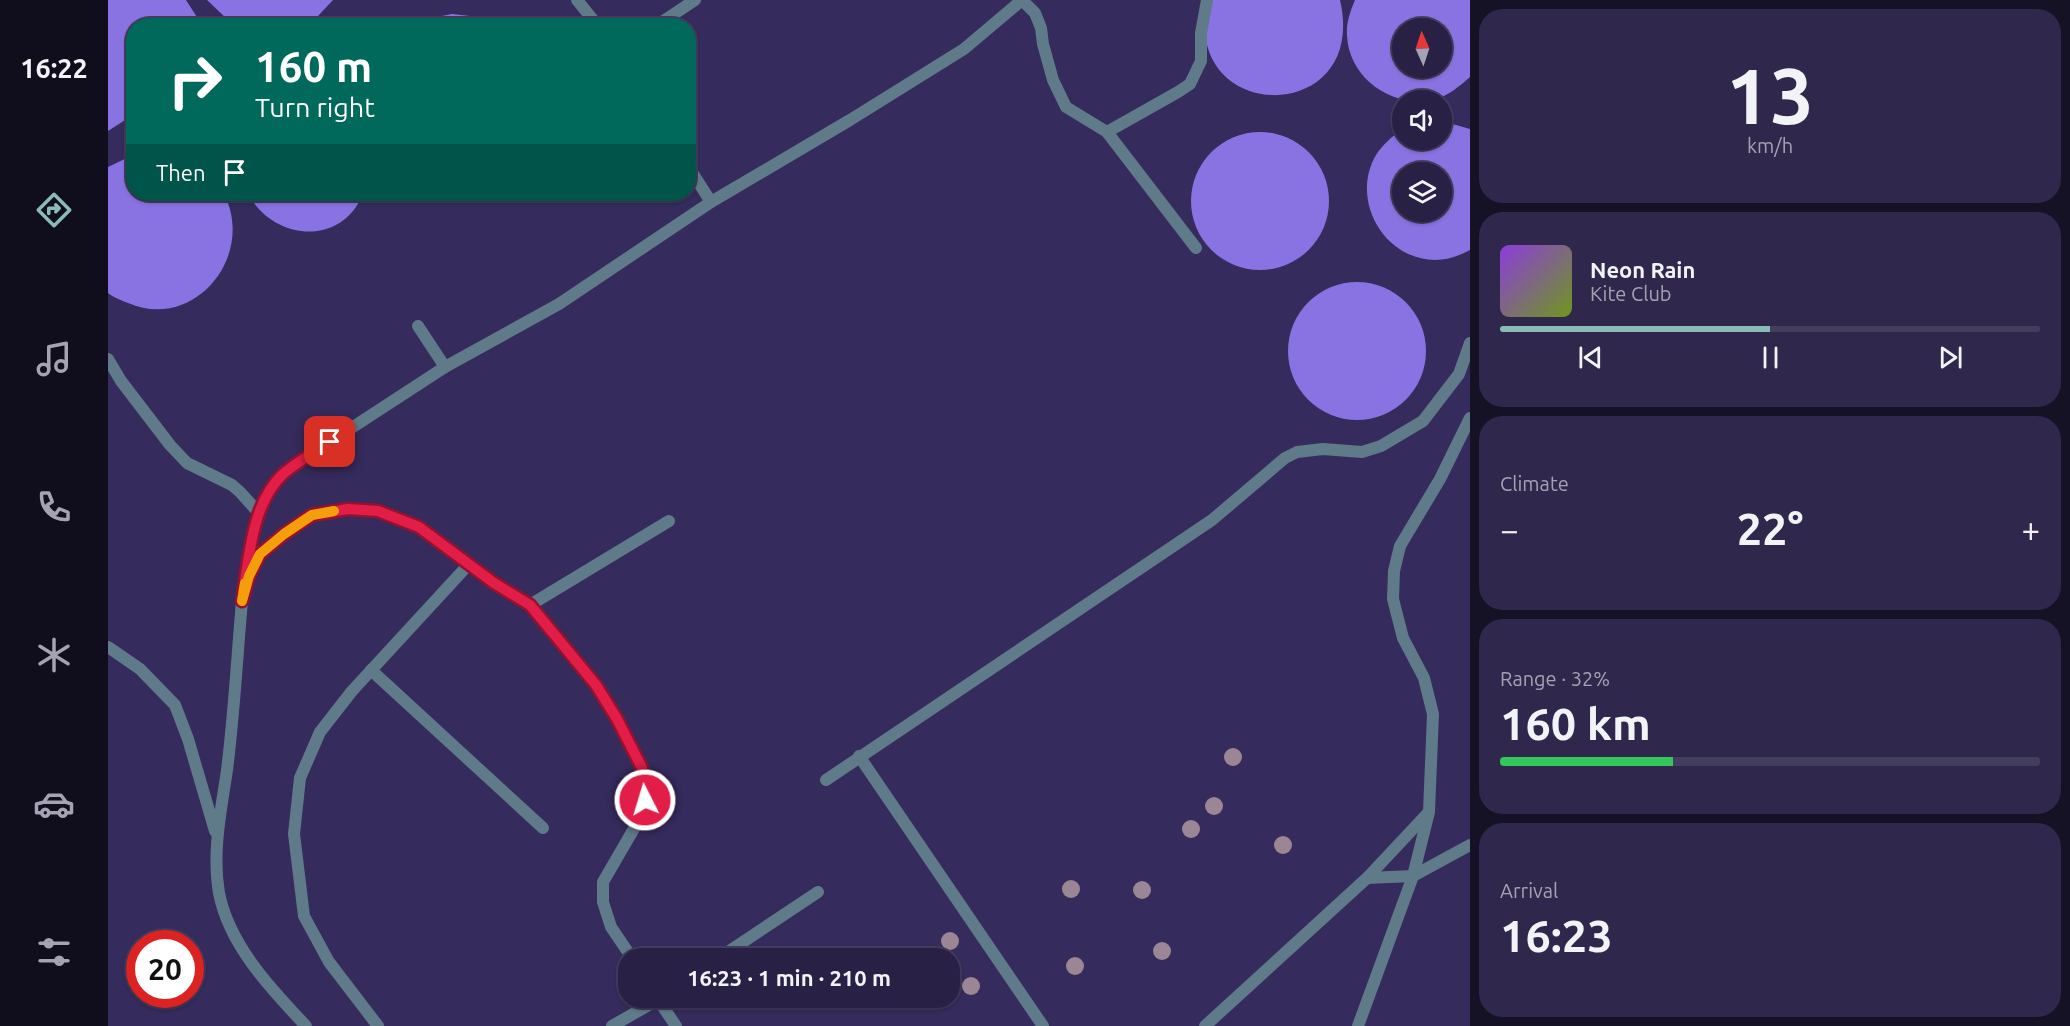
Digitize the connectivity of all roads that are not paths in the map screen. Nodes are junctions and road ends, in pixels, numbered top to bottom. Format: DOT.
graph roads {
  1 [pos="577,0"];
  2 [pos="695,0"];
  3 [pos="1207,0"];
  4 [pos="592,18"];
  5 [pos="668,18"];
  6 [pos="1107,132"];
  7 [pos="696,179"];
  8 [pos="711,202"];
  9 [pos="1196,248"];
  10 [pos="418,326"];
  11 [pos="1470,343"];
  12 [pos="108,359"];
  13 [pos="445,368"];
  14 [pos="1470,418"];
  15 [pos="258,512"];
  16 [pos="669,520"];
  17 [pos="469,564"];
  18 [pos="242,601"];
  19 [pos="530,605"];
  20 [pos="108,647"];
  21 [pos="371,670"];
  22 [pos="859,756"];
  23 [pos="826,780"];
  24 [pos="1429,812"];
  25 [pos="543,828"];
  26 [pos="216,835"];
  27 [pos="1470,845"];
  28 [pos="1413,876"];
  29 [pos="1367,878"];
  30 [pos="818,892"];
  31 [pos="625,948"];
  32 [pos="734,948"];
  33 [pos="642,1008"];
  34 [pos="665,1008"];
  35 [pos="306,1026"];
  36 [pos="378,1026"];
  37 [pos="612,1026"];
  38 [pos="676,1026"];
  39 [pos="1043,1026"];
  40 [pos="1205,1026"];
  41 [pos="1358,1026"];
  1 -- 4 [label="lane"];
  2 -- 5 [label="lane"];
  3 -- 6 [label="lane"];
  6 -- 8 [label="lane"];
  6 -- 9 [label="lane"];
  7 -- 8 [label="lane"];
  8 -- 13 [label="lane"];
  10 -- 13 [label="lane"];
  11 -- 22 [label="lane"];
  12 -- 15 [label="lane"];
  13 -- 15 [label="lane"];
  14 -- 24 [label="lane"];
  15 -- 18 [label="lane"];
  16 -- 19 [label="lane"];
  17 -- 18 [label="lane"];
  17 -- 19 [label="lane"];
  17 -- 21 [label="lane"];
  18 -- 26 [label="lane"];
  19 -- 31 [label="lane"];
  20 -- 26 [label="lane"];
  21 -- 25 [label="lane"];
  21 -- 36 [label="lane"];
  22 -- 23 [label="lane"];
  22 -- 39 [label="lane"];
  24 -- 28 [label="lane"];
  24 -- 29 [label="lane"];
  26 -- 35 [label="lane"];
  27 -- 28 [label="lane"];
  28 -- 29 [label="lane"];
  28 -- 41 [label="lane"];
  29 -- 40 [label="lane"];
  30 -- 32 [label="lane"];
  33 -- 37 [label="lane"];
  34 -- 38 [label="lane"];
}
